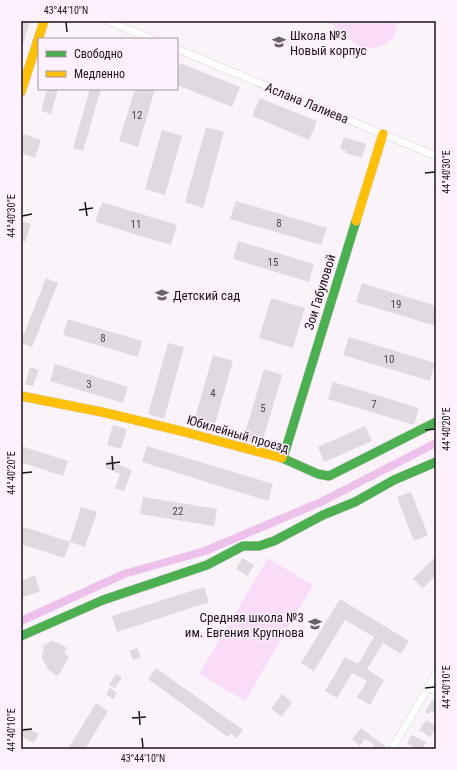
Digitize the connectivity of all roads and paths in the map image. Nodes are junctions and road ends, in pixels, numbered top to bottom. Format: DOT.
graph roads {
  1 [pos="44,21"];
  2 [pos="108,21"];
  3 [pos="38,38"];
  4 [pos="150,38"];
  5 [pos="38,40"];
  6 [pos="178,50"];
  7 [pos="21,92"];
  8 [pos="382,134"];
  9 [pos="436,156"];
  10 [pos="21,396"];
  11 [pos="436,422"];
  12 [pos="282,458"];
  13 [pos="436,462"];
  14 [pos="21,636"];
  15 [pos="436,674"];
  16 [pos="428,686"];
  17 [pos="436,691"];
  18 [pos="392,749"];
  1 -- 3 [label="street"];
  2 -- 4 [label="street"];
  5 -- 7 [label="street"];
  6 -- 8 [label="street, Аслана Лалиева"];
  8 -- 9 [label="street, Аслана Лалиева"];
  8 -- 12 [label="street, Зои Габуловой"];
  10 -- 12 [label="street, Юбилейный проезд"];
  11 -- 12 [label="street, Юбилейный проезд"];
  13 -- 14 [label="street"];
  15 -- 16 [label="street"];
  16 -- 17 [label="street"];
  16 -- 18 [label="street"];
}
